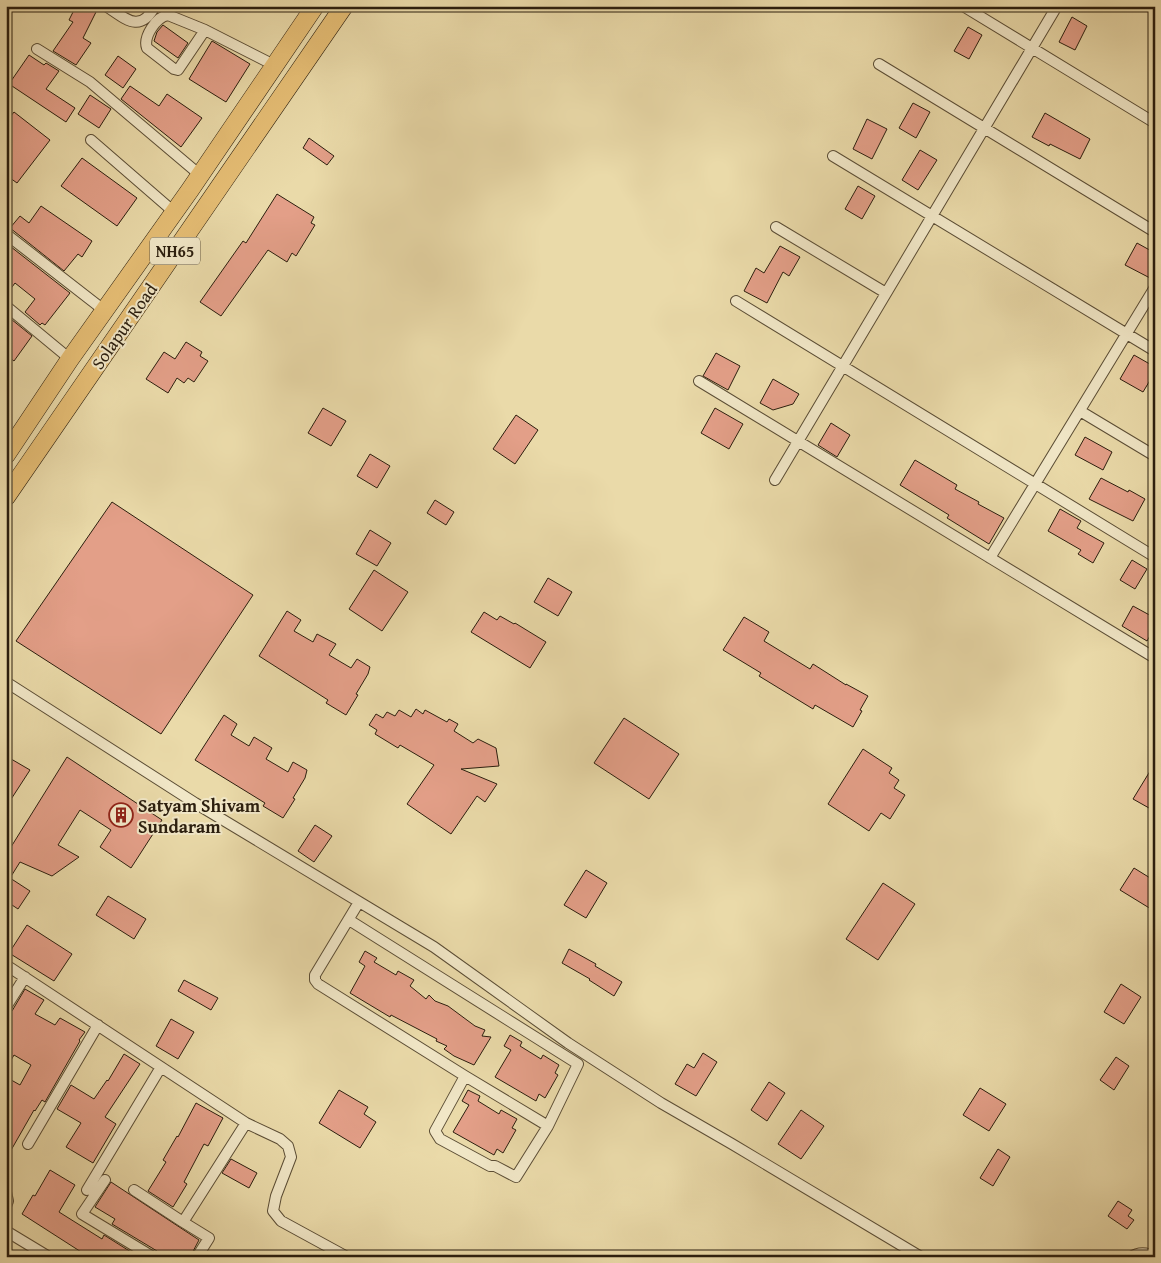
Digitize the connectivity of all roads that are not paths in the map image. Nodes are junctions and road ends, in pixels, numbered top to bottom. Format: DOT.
graph roads {
  1 [pos="106,6"];
  2 [pos="155,6"];
  3 [pos="315,6"];
  4 [pos="344,6"];
  5 [pos="963,6"];
  6 [pos="1057,6"];
  7 [pos="205,30"];
  8 [pos="1032,48"];
  9 [pos="37,49"];
  10 [pos="879,64"];
  11 [pos="274,65"];
  12 [pos="1155,123"];
  13 [pos="984,128"];
  14 [pos="92,140"];
  15 [pos="833,156"];
  16 [pos="200,175"];
  17 [pos="174,212"];
  18 [pos="932,216"];
  19 [pos="776,227"];
  20 [pos="1155,232"];
  21 [pos="6,234"];
  22 [pos="1155,288"];
  23 [pos="886,293"];
  24 [pos="736,301"];
  25 [pos="6,306"];
  26 [pos="105,311"];
  27 [pos="1127,334"];
  28 [pos="1155,351"];
  29 [pos="70,359"];
  30 [pos="842,366"];
  31 [pos="700,381"];
  32 [pos="1080,411"];
  33 [pos="798,441"];
  34 [pos="6,455"];
  35 [pos="1155,456"];
  36 [pos="775,480"];
  37 [pos="1035,484"];
  38 [pos="6,497"];
  39 [pos="1155,557"];
  40 [pos="990,558"];
  41 [pos="1155,658"];
  42 [pos="6,682"];
  43 [pos="359,902"];
  44 [pos="349,920"];
  45 [pos="6,964"];
  46 [pos="25,977"];
  47 [pos="6,1007"];
  48 [pos="98,1025"];
  49 [pos="568,1043"];
  50 [pos="578,1064"];
  51 [pos="161,1066"];
  52 [pos="466,1076"];
  53 [pos="246,1123"];
  54 [pos="548,1126"];
  55 [pos="28,1144"];
  56 [pos="105,1180"];
  57 [pos="87,1190"];
  58 [pos="134,1190"];
  59 [pos="6,1192"];
  60 [pos="6,1206"];
  61 [pos="183,1222"];
  62 [pos="6,1231"];
  63 [pos="49,1257"];
  64 [pos="153,1257"];
  65 [pos="197,1257"];
  66 [pos="347,1257"];
  67 [pos="921,1257"];
  68 [pos="1131,1257"];
  69 [pos="1155,1257"];
  1 -- 2 [label="street"];
  3 -- 11 [label="highway, Solapur Road / NH65"];
  4 -- 38 [label="highway, Solapur Road / NH65"];
  5 -- 8 [label="street"];
  6 -- 8 [label="street"];
  7 -- 7 [label="street"];
  7 -- 11 [label="street"];
  8 -- 12 [label="street"];
  8 -- 13 [label="street"];
  9 -- 16 [label="street"];
  10 -- 13 [label="street"];
  11 -- 16 [label="highway, Solapur Road / NH65"];
  13 -- 18 [label="street"];
  13 -- 20 [label="street"];
  14 -- 17 [label="street"];
  15 -- 18 [label="street"];
  16 -- 17 [label="highway, Solapur Road / NH65"];
  17 -- 26 [label="highway, Solapur Road / NH65"];
  18 -- 23 [label="street"];
  18 -- 27 [label="street"];
  19 -- 23 [label="street"];
  21 -- 26 [label="street"];
  22 -- 27 [label="street"];
  23 -- 30 [label="street"];
  24 -- 30 [label="street"];
  25 -- 29 [label="street"];
  26 -- 29 [label="highway, Solapur Road / NH65"];
  27 -- 28 [label="street"];
  27 -- 32 [label="street"];
  29 -- 34 [label="highway, Solapur Road / NH65"];
  30 -- 33 [label="street"];
  30 -- 37 [label="street"];
  31 -- 33 [label="street"];
  32 -- 35 [label="street"];
  32 -- 37 [label="street"];
  33 -- 36 [label="street"];
  33 -- 40 [label="street"];
  37 -- 39 [label="street"];
  37 -- 40 [label="street"];
  40 -- 41 [label="street"];
  42 -- 43 [label="street"];
  43 -- 44 [label="street"];
  43 -- 49 [label="street"];
  44 -- 50 [label="street"];
  44 -- 52 [label="street"];
  45 -- 46 [label="street"];
  46 -- 47 [label="street"];
  46 -- 48 [label="street"];
  48 -- 51 [label="street"];
  48 -- 55 [label="street"];
  49 -- 50 [label="street"];
  49 -- 67 [label="street"];
  50 -- 54 [label="street"];
  51 -- 53 [label="street"];
  51 -- 57 [label="street"];
  52 -- 54 [label="street"];
  52 -- 54 [label="street"];
  53 -- 61 [label="street"];
  53 -- 66 [label="street"];
  56 -- 64 [label="street"];
  58 -- 61 [label="street"];
  59 -- 60 [label="street"];
  61 -- 65 [label="street"];
  62 -- 63 [label="street"];
  68 -- 69 [label="street"];
}
